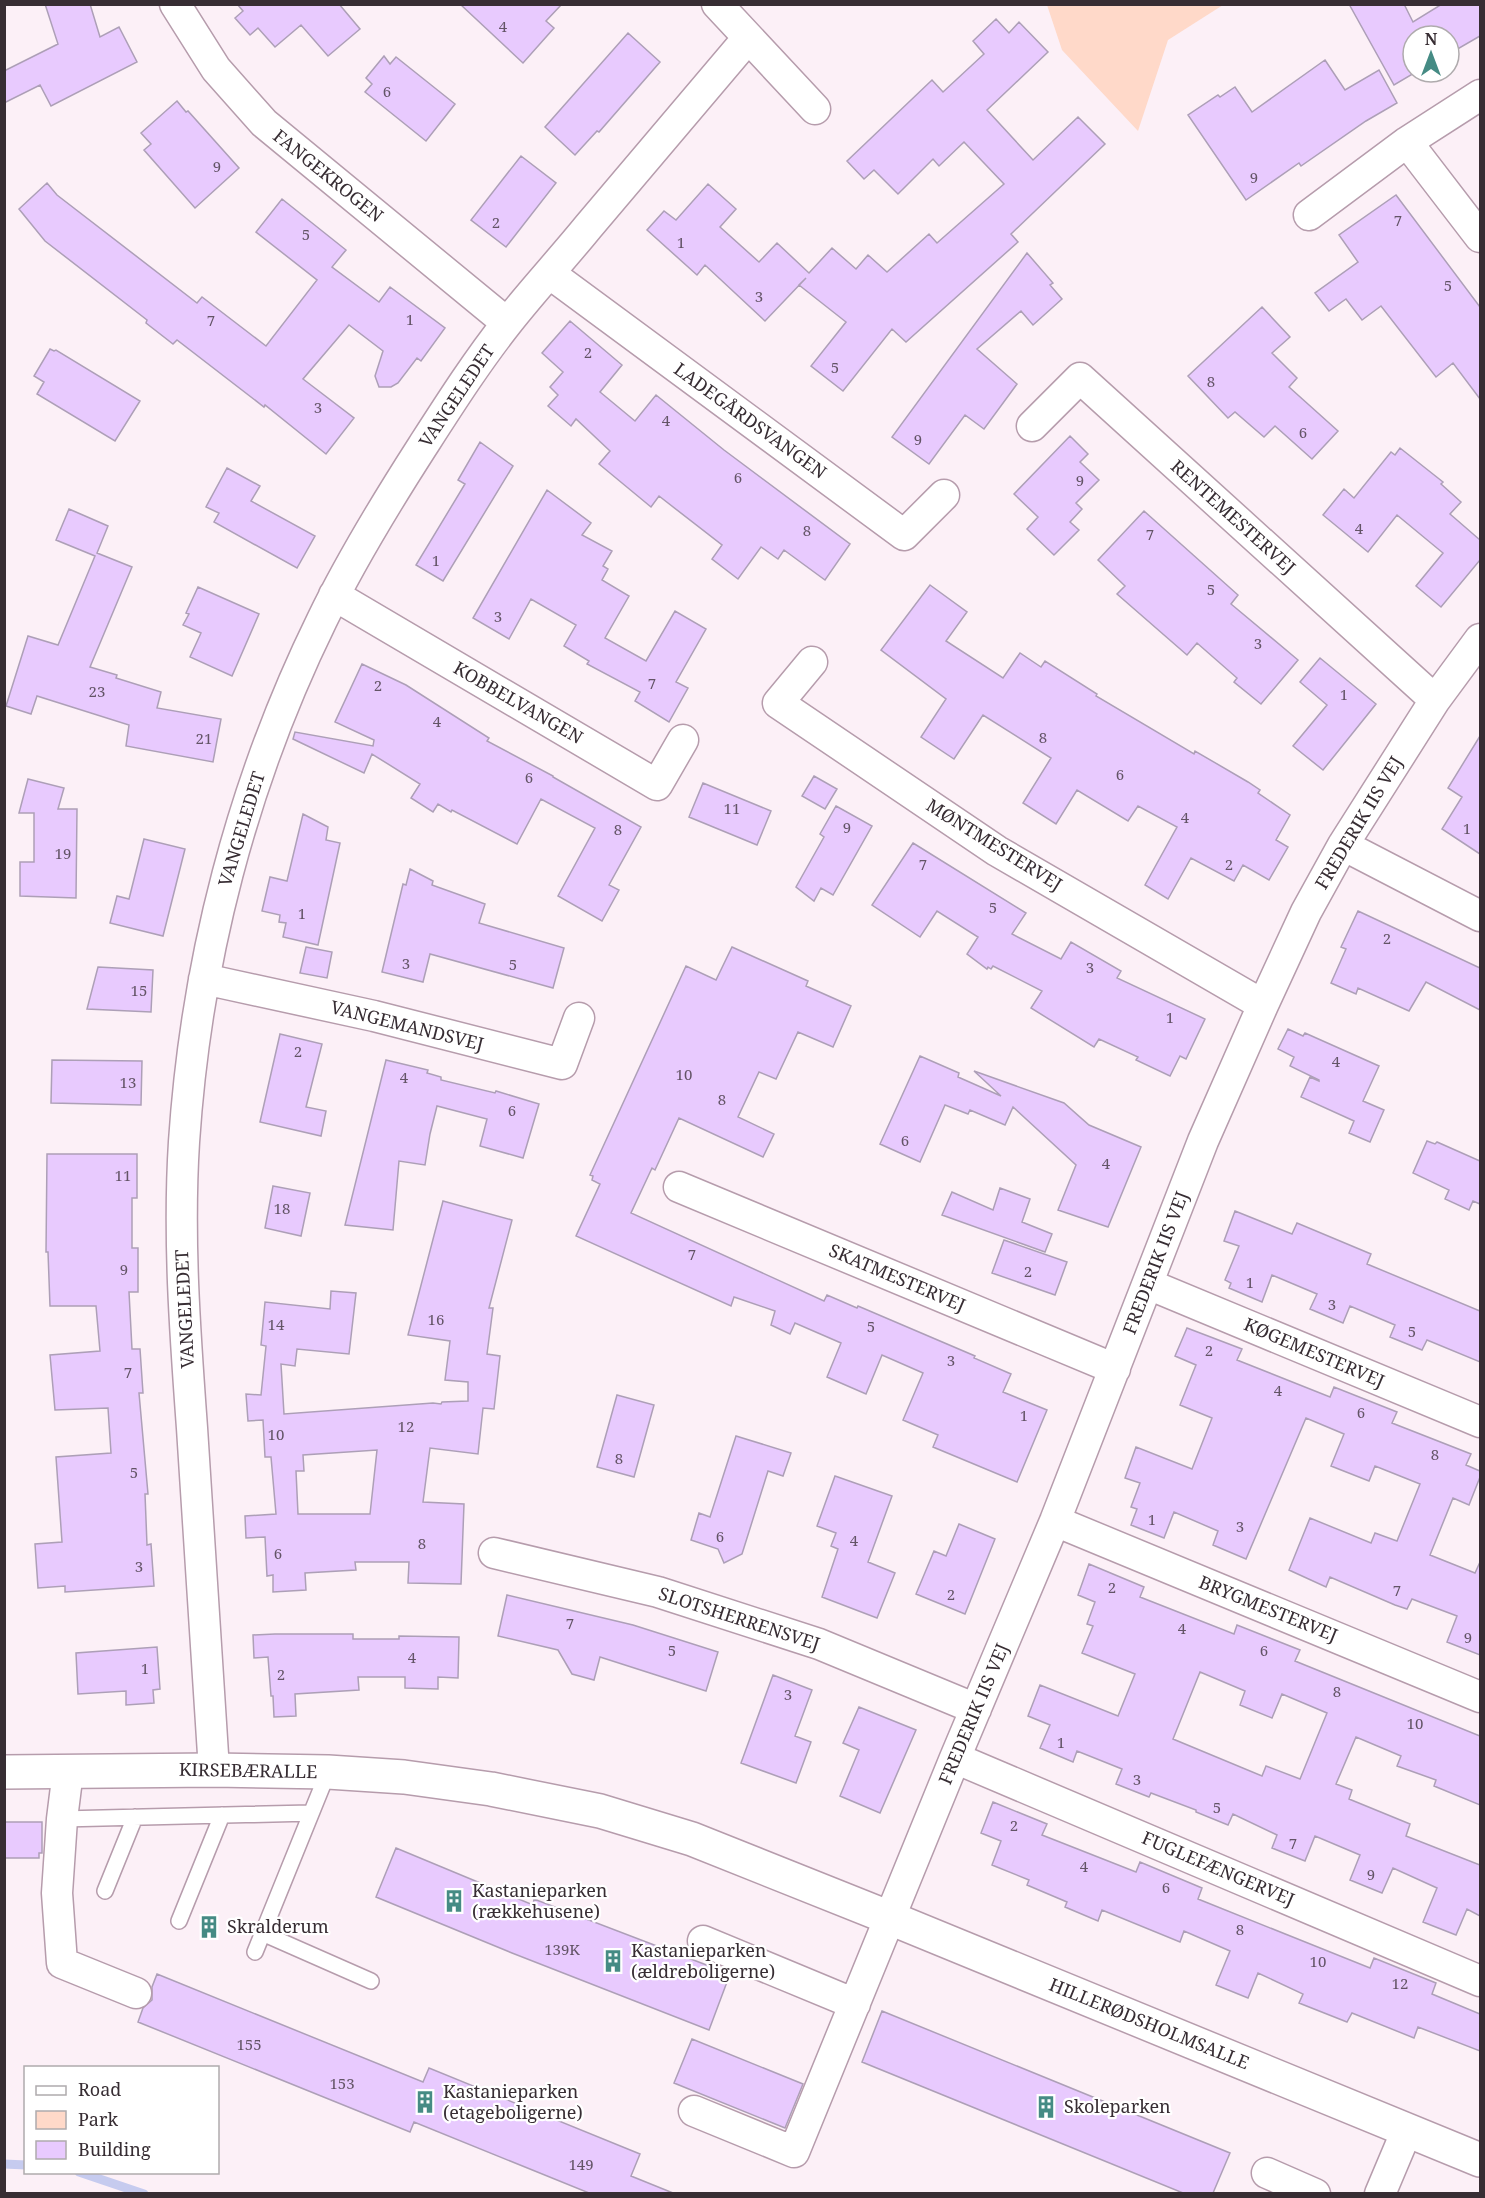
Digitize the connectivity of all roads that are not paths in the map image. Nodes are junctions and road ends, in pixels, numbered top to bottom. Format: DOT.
graph roads {
  1 [pos="175,4"];
  2 [pos="717,4"];
  3 [pos="748,38"];
  4 [pos="1480,95"];
  5 [pos="815,109"];
  6 [pos="1407,142"];
  7 [pos="1309,215"];
  8 [pos="1480,237"];
  9 [pos="549,273"];
  10 [pos="507,323"];
  11 [pos="1032,426"];
  12 [pos="944,495"];
  13 [pos="334,595"];
  14 [pos="1480,639"];
  15 [pos="812,662"];
  16 [pos="1435,700"];
  17 [pos="683,740"];
  18 [pos="1343,845"];
  19 [pos="1480,916"];
  20 [pos="204,979"];
  21 [pos="1263,1005"];
  22 [pos="579,1018"];
  23 [pos="679,1187"];
  24 [pos="1148,1284"];
  25 [pos="1115,1369"];
  26 [pos="1480,1422"];
  27 [pos="1054,1521"];
  28 [pos="494,1553"];
  29 [pos="1480,1697"];
  30 [pos="976,1709"];
  31 [pos="955,1758"];
  32 [pos="214,1770"];
  33 [pos="4,1772"];
  34 [pos="68,1772"];
  35 [pos="328,1772"];
  36 [pos="491,1789"];
  37 [pos="311,1813"];
  38 [pos="222,1815"];
  39 [pos="135,1817"];
  40 [pos="62,1819"];
  41 [pos="105,1891"];
  42 [pos="890,1918"];
  43 [pos="179,1921"];
  44 [pos="262,1933"];
  45 [pos="703,1941"];
  46 [pos="255,1952"];
  47 [pos="1480,1980"];
  48 [pos="371,1981"];
  49 [pos="136,1993"];
  50 [pos="855,2004"];
  51 [pos="694,2111"];
  52 [pos="1407,2130"];
  53 [pos="1480,2160"];
  54 [pos="1267,2173"];
  55 [pos="1315,2193"];
  56 [pos="1380,2193"];
  1 -- 10 [label="street, FANGEKROGEN"];
  2 -- 3 [label="street"];
  3 -- 5 [label="street"];
  3 -- 9 [label="street, VANGELEDET"];
  4 -- 6 [label="street"];
  6 -- 7 [label="street"];
  6 -- 8 [label="street"];
  9 -- 10 [label="street, VANGELEDET"];
  9 -- 12 [label="street, LADEGÅRDSVANGEN"];
  10 -- 13 [label="street, VANGELEDET"];
  11 -- 16 [label="street, RENTEMESTERVEJ"];
  13 -- 17 [label="street, KOBBELVANGEN"];
  13 -- 20 [label="street, VANGELEDET"];
  14 -- 16 [label="street, FREDERIK IIS VEJ"];
  15 -- 21 [label="street, MØNTMESTERVEJ"];
  16 -- 18 [label="street, FREDERIK IIS VEJ"];
  18 -- 19 [label="street"];
  18 -- 21 [label="street, FREDERIK IIS VEJ"];
  20 -- 22 [label="street, VANGEMANDSVEJ"];
  20 -- 32 [label="street, VANGELEDET"];
  21 -- 24 [label="street, FREDERIK IIS VEJ"];
  23 -- 25 [label="street, SKATMESTERVEJ"];
  24 -- 25 [label="street, FREDERIK IIS VEJ"];
  24 -- 26 [label="street, KØGEMESTERVEJ"];
  25 -- 27 [label="street, FREDERIK IIS VEJ"];
  27 -- 29 [label="street, BRYGMESTERVEJ"];
  27 -- 30 [label="street, FREDERIK IIS VEJ"];
  28 -- 30 [label="street, SLOTSHERRENSVEJ"];
  30 -- 31 [label="street, FREDERIK IIS VEJ"];
  31 -- 42 [label="street, FREDERIK IIS VEJ"];
  31 -- 47 [label="street, FUGLEFÆNGERVEJ"];
  32 -- 34 [label="street, KIRSEBÆRALLE"];
  32 -- 35 [label="street, KIRSEBÆRALLE"];
  33 -- 34 [label="street, KIRSEBÆRALLE"];
  34 -- 40 [label="street"];
  35 -- 36 [label="street, KIRSEBÆRALLE"];
  35 -- 37 [label="lane"];
  36 -- 42 [label="street, HILLERØDSHOLMSALLE"];
  37 -- 38 [label="lane"];
  37 -- 44 [label="lane"];
  38 -- 39 [label="lane"];
  38 -- 43 [label="lane"];
  39 -- 40 [label="lane"];
  39 -- 41 [label="lane"];
  40 -- 49 [label="street"];
  42 -- 50 [label="street"];
  42 -- 52 [label="street, HILLERØDSHOLMSALLE"];
  44 -- 46 [label="lane"];
  44 -- 48 [label="lane"];
  45 -- 50 [label="street"];
  50 -- 51 [label="street"];
  52 -- 53 [label="street, HILLERØDSHOLMSALLE"];
  52 -- 56 [label="street"];
  54 -- 55 [label="street"];
}
